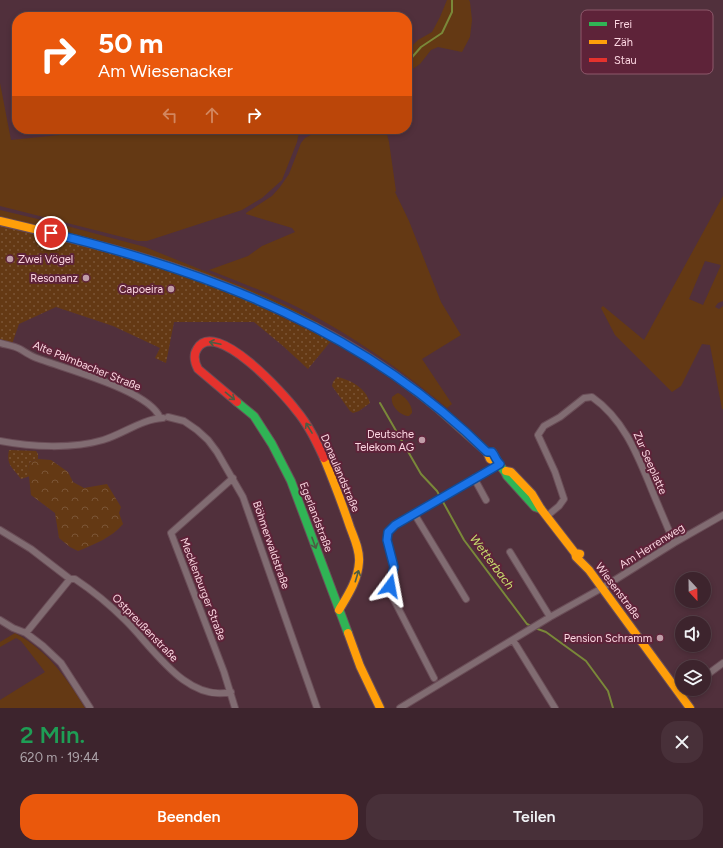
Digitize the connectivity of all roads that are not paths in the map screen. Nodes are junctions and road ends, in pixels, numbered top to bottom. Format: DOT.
graph roads {
  1 [pos="0,221"];
  2 [pos="0,343"];
  3 [pos="194,359"];
  4 [pos="160,418"];
  5 [pos="0,441"];
  6 [pos="498,463"];
  7 [pos="233,478"];
  8 [pos="474,478"];
  9 [pos="486,500"];
  10 [pos="415,514"];
  11 [pos="723,515"];
  12 [pos="547,516"];
  13 [pos="0,530"];
  14 [pos="674,543"];
  15 [pos="510,552"];
  16 [pos="70,579"];
  17 [pos="602,588"];
  18 [pos="466,598"];
  19 [pos="339,610"];
  20 [pos="550,617"];
  21 [pos="0,620"];
  22 [pos="26,632"];
  23 [pos="513,640"];
  24 [pos="723,663"];
  25 [pos="711,672"];
  26 [pos="434,678"];
  27 [pos="675,687"];
  28 [pos="231,692"];
  29 [pos="681,696"];
  30 [pos="90,708"];
  31 [pos="236,708"];
  32 [pos="317,708"];
  33 [pos="380,708"];
  34 [pos="400,708"];
  35 [pos="555,708"];
  36 [pos="690,708"];
  1 -- 6 [label="main road, Wiesenstraße"];
  2 -- 4 [label="street, Alte Palmbacher Straße"];
  3 -- 19 [label="main road, Egerlandstraße, one-way"];
  19 -- 3 [label="main road, Donaulandstraße, one-way"];
  4 -- 5 [label="street"];
  4 -- 7 [label="street, Böhmerwaldstraße"];
  6 -- 8 [label="street"];
  6 -- 12 [label="main road, Wiesenstraße"];
  7 -- 28 [label="street, Mecklenburger Straße"];
  7 -- 32 [label="street, Böhmerwaldstraße"];
  8 -- 9 [label="street"];
  8 -- 10 [label="street"];
  10 -- 18 [label="street"];
  10 -- 26 [label="street"];
  11 -- 14 [label="street, Am Herrenweg"];
  12 -- 14 [label="street, Zur Seeplatte"];
  12 -- 17 [label="main road, Wiesenstraße"];
  13 -- 16 [label="street, Ostpreußenstraße"];
  14 -- 17 [label="street, Am Herrenweg"];
  15 -- 20 [label="street"];
  16 -- 22 [label="street"];
  16 -- 28 [label="street, Ostpreußenstraße"];
  17 -- 20 [label="street, Am Herrenweg"];
  17 -- 27 [label="main road, Wiesenstraße"];
  19 -- 33 [label="main road, Egerlandstraße"];
  20 -- 23 [label="street, Am Herrenweg"];
  21 -- 22 [label="street"];
  22 -- 30 [label="street"];
  23 -- 34 [label="street, Am Herrenweg"];
  23 -- 35 [label="street"];
  24 -- 25 [label="street"];
  28 -- 31 [label="street, Mecklenburger Straße"];
  29 -- 36 [label="main road, Wiesenstraße"];
}
